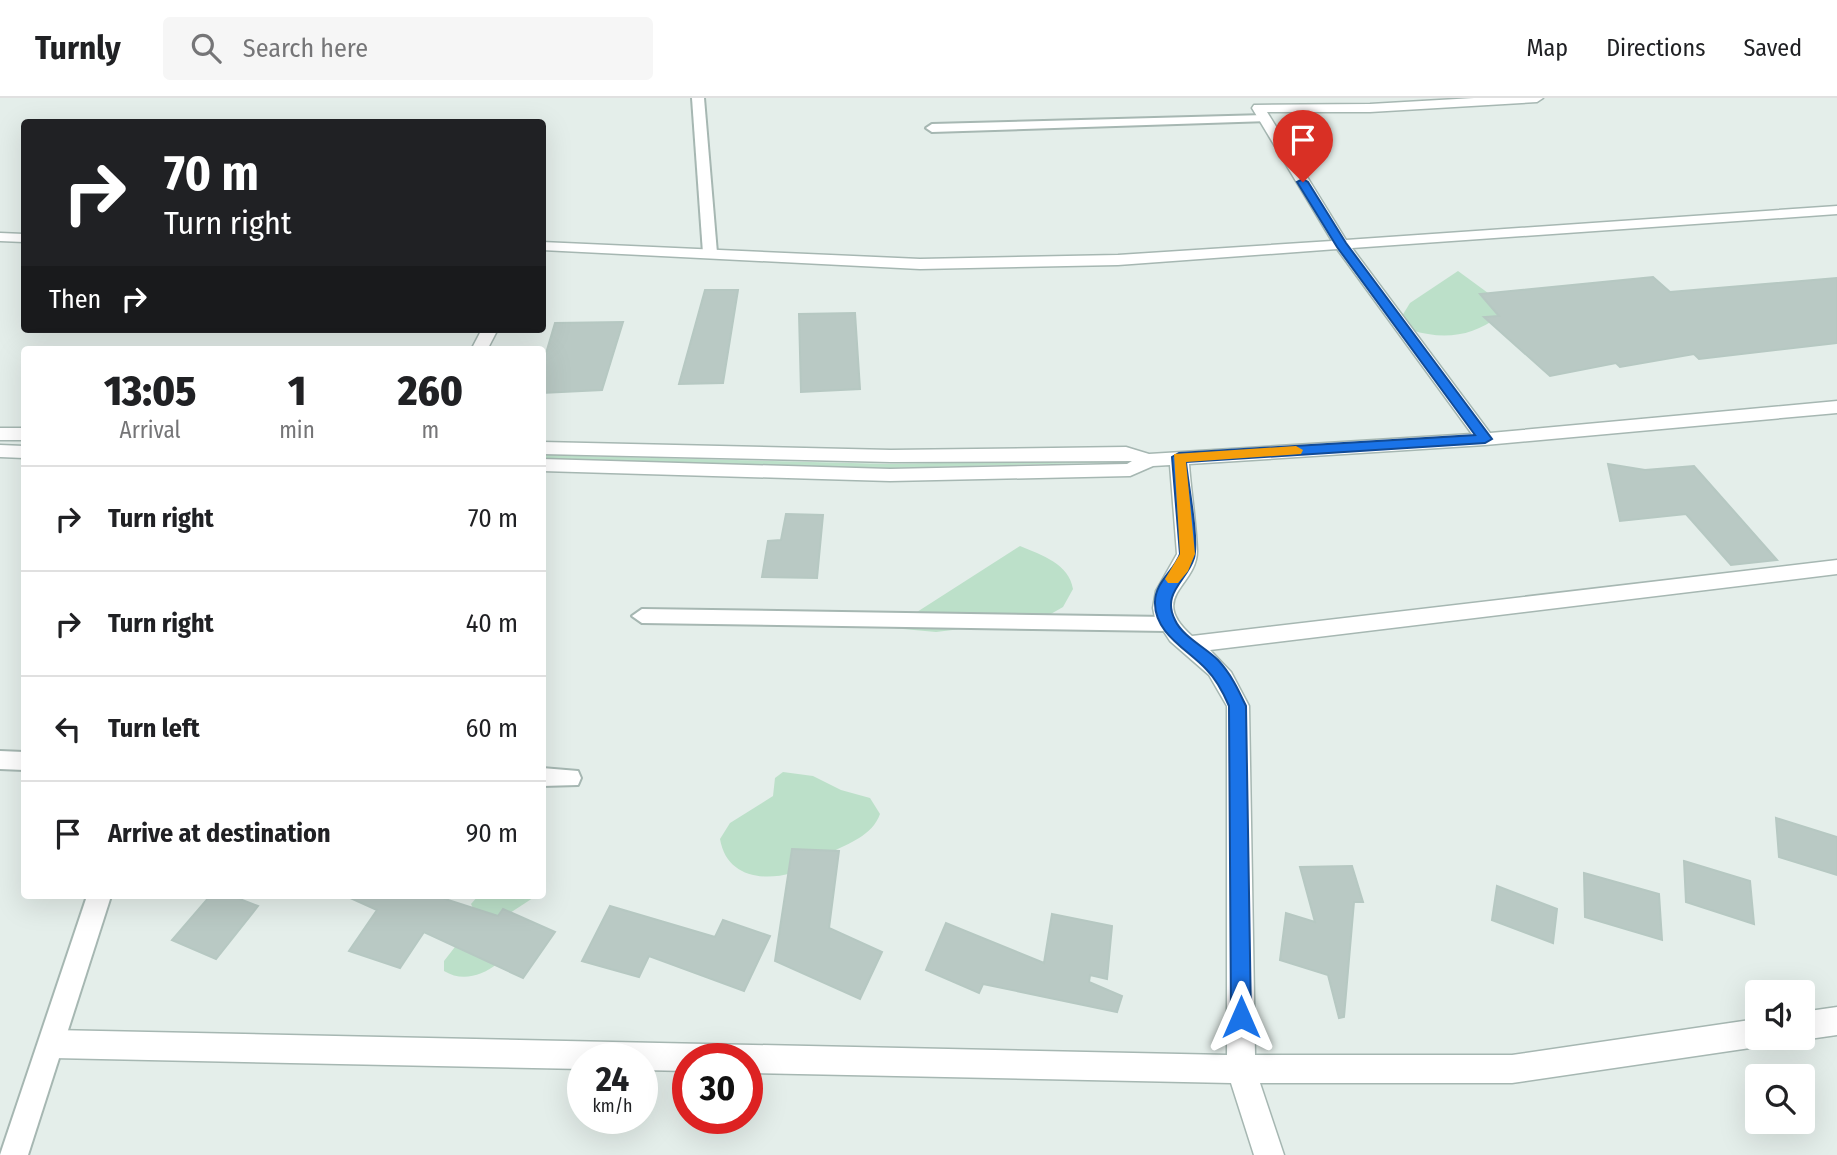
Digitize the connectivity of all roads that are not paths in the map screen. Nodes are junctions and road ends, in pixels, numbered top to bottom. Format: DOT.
graph roads {
  1 [pos="698,98"];
  2 [pos="1536,98"];
  3 [pos="1265,119"];
  4 [pos="932,128"];
  5 [pos="1837,210"];
  6 [pos="0,237"];
  7 [pos="21,237"];
  8 [pos="1341,244"];
  9 [pos="546,246"];
  10 [pos="710,253"];
  11 [pos="1837,407"];
  12 [pos="0,434"];
  13 [pos="21,434"];
  14 [pos="1485,439"];
  15 [pos="546,447"];
  16 [pos="0,451"];
  17 [pos="21,452"];
  18 [pos="1179,457"];
  19 [pos="1149,460"];
  20 [pos="546,465"];
  21 [pos="1837,567"];
  22 [pos="642,616"];
  23 [pos="1167,624"];
  24 [pos="1187,645"];
  25 [pos="0,760"];
  26 [pos="21,761"];
  27 [pos="546,777"];
  28 [pos="570,778"];
  29 [pos="98,899"];
  30 [pos="1837,1021"];
  31 [pos="1815,1024"];
  32 [pos="1745,1035"];
  33 [pos="53,1044"];
  34 [pos="1241,1069"];
  35 [pos="14,1155"];
  36 [pos="1269,1155"];
  1 -- 10 [label="lane"];
  2 -- 3 [label="street"];
  3 -- 4 [label="lane"];
  3 -- 8 [label="street"];
  5 -- 8 [label="street"];
  6 -- 7 [label="street"];
  8 -- 10 [label="street"];
  8 -- 14 [label="street"];
  9 -- 10 [label="street"];
  11 -- 14 [label="street"];
  12 -- 13 [label="street"];
  14 -- 18 [label="street"];
  15 -- 19 [label="street"];
  16 -- 17 [label="street"];
  18 -- 19 [label="street"];
  18 -- 23 [label="street"];
  19 -- 20 [label="street"];
  21 -- 24 [label="street"];
  22 -- 23 [label="lane"];
  23 -- 24 [label="street"];
  24 -- 34 [label="street"];
  25 -- 26 [label="lane"];
  27 -- 28 [label="lane"];
  29 -- 33 [label="lane"];
  30 -- 31 [label="street"];
  32 -- 34 [label="street"];
  33 -- 34 [label="street"];
  33 -- 35 [label="lane"];
  34 -- 36 [label="street"];
}
